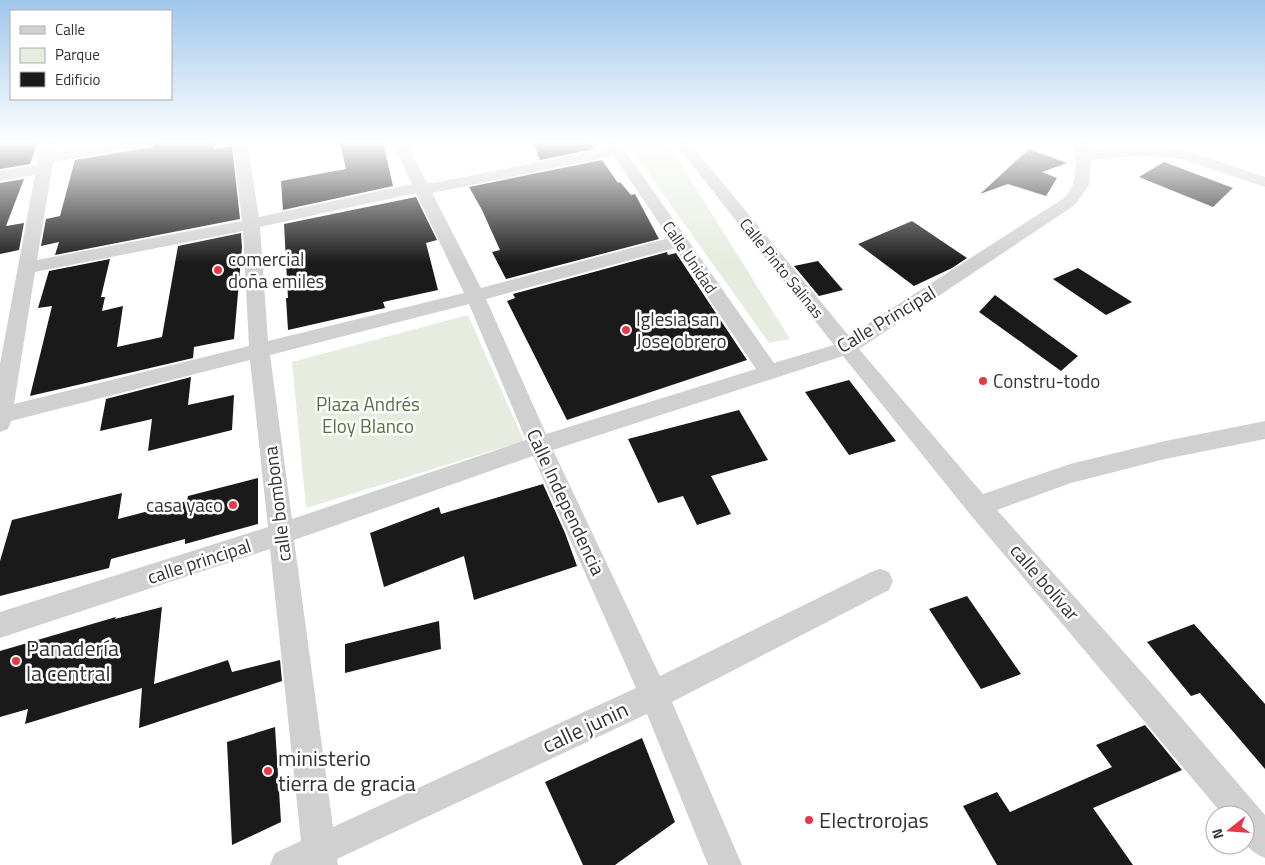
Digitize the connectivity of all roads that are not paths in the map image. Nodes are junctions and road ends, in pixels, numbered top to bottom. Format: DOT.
graph roads {
  1 [pos="42,182"];
  2 [pos="245,182"];
  3 [pos="420,182"];
  4 [pos="457,182"];
  5 [pos="640,182"];
  6 [pos="713,182"];
  7 [pos="1081,182"];
  8 [pos="422,187"];
  9 [pos="251,224"];
  10 [pos="679,240"];
  11 [pos="27,268"];
  12 [pos="475,296"];
  13 [pos="846,348"];
  14 [pos="259,351"];
  15 [pos="769,372"];
  16 [pos="1,418"];
  17 [pos="1265,430"];
  18 [pos="539,445"];
  19 [pos="978,506"];
  20 [pos="281,534"];
  21 [pos="880,581"];
  22 [pos="0,625"];
  23 [pos="654,694"];
  24 [pos="1235,805"];
  25 [pos="1255,829"];
  26 [pos="1265,841"];
  27 [pos="320,858"];
  28 [pos="287,865"];
  29 [pos="725,865"];
  1 -- 11 [label="street"];
  2 -- 9 [label="street, calle bombona"];
  3 -- 8 [label="street, Calle Independencia"];
  4 -- 8 [label="street"];
  5 -- 10 [label="street, Calle Unidad"];
  6 -- 13 [label="street, Calle Pinto Salinas"];
  7 -- 13 [label="street, Calle Principal"];
  8 -- 9 [label="street"];
  8 -- 12 [label="street, Calle Independencia"];
  9 -- 11 [label="street"];
  9 -- 14 [label="street, calle bombona"];
  10 -- 12 [label="street"];
  10 -- 15 [label="street, Calle Unidad"];
  11 -- 16 [label="street"];
  12 -- 14 [label="street"];
  12 -- 18 [label="street, Calle Independencia"];
  13 -- 15 [label="street, Calle Principal"];
  13 -- 19 [label="street, calle bolívar"];
  14 -- 16 [label="street"];
  14 -- 20 [label="street, calle bombona"];
  15 -- 18 [label="street, Calle Principal"];
  17 -- 19 [label="street"];
  18 -- 20 [label="street, calle principal"];
  18 -- 23 [label="street, Calle Independencia"];
  19 -- 24 [label="street, calle bolívar"];
  20 -- 22 [label="street, calle principal"];
  20 -- 27 [label="street, calle bombona"];
  21 -- 23 [label="street, calle junin"];
  23 -- 27 [label="street, calle junin"];
  23 -- 29 [label="street, Calle Independencia"];
  25 -- 26 [label="street, calle bolívar"];
  27 -- 28 [label="street, calle junin"];
}
